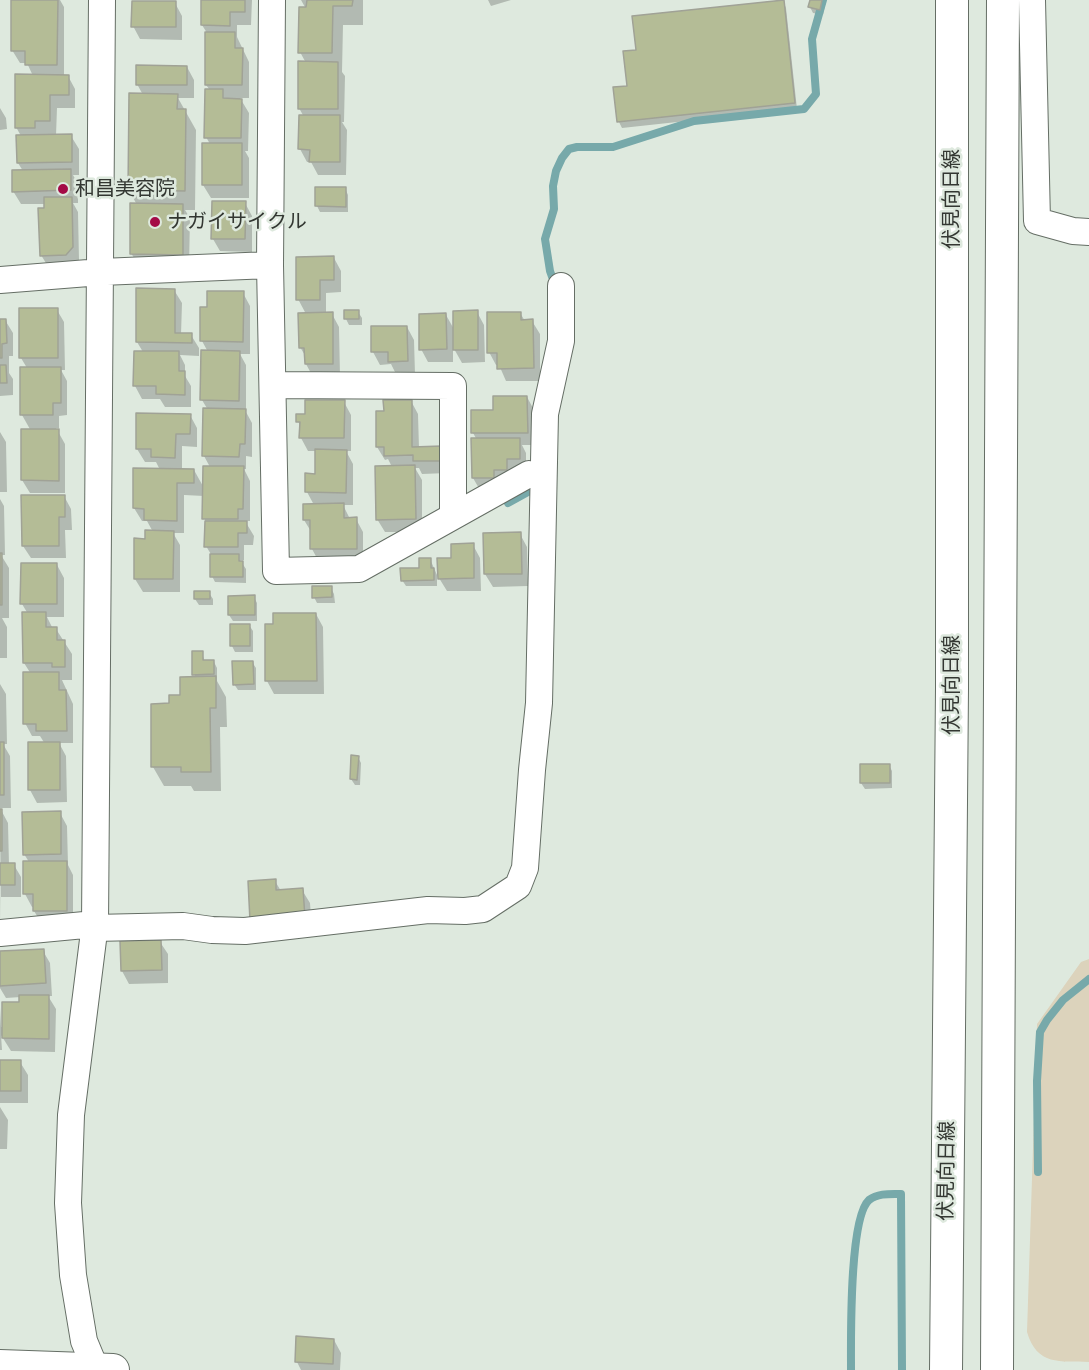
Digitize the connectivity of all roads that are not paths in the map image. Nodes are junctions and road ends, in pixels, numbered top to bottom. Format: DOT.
graph roads {
  1 [pos="102,0"];
  2 [pos="272,0"];
  3 [pos="952,0"];
  4 [pos="1003,0"];
  5 [pos="1032,0"];
  6 [pos="1089,232"];
  7 [pos="270,265"];
  8 [pos="101,272"];
  9 [pos="0,280"];
  10 [pos="561,286"];
  11 [pos="274,385"];
  12 [pos="529,474"];
  13 [pos="453,516"];
  14 [pos="94,926"];
  15 [pos="0,933"];
  16 [pos="0,1366"];
  17 [pos="101,1370"];
  18 [pos="946,1370"];
  19 [pos="997,1370"];
  1 -- 8 [label="street"];
  2 -- 7 [label="street"];
  3 -- 18 [label="street, 伏見向日線"];
  4 -- 19 [label="street"];
  5 -- 6 [label="street"];
  7 -- 8 [label="street"];
  7 -- 11 [label="street"];
  8 -- 9 [label="street"];
  8 -- 14 [label="street"];
  10 -- 14 [label="street"];
  11 -- 13 [label="street"];
  11 -- 13 [label="street"];
  12 -- 13 [label="street"];
  14 -- 15 [label="street"];
  14 -- 17 [label="street"];
  16 -- 17 [label="street"];
}
